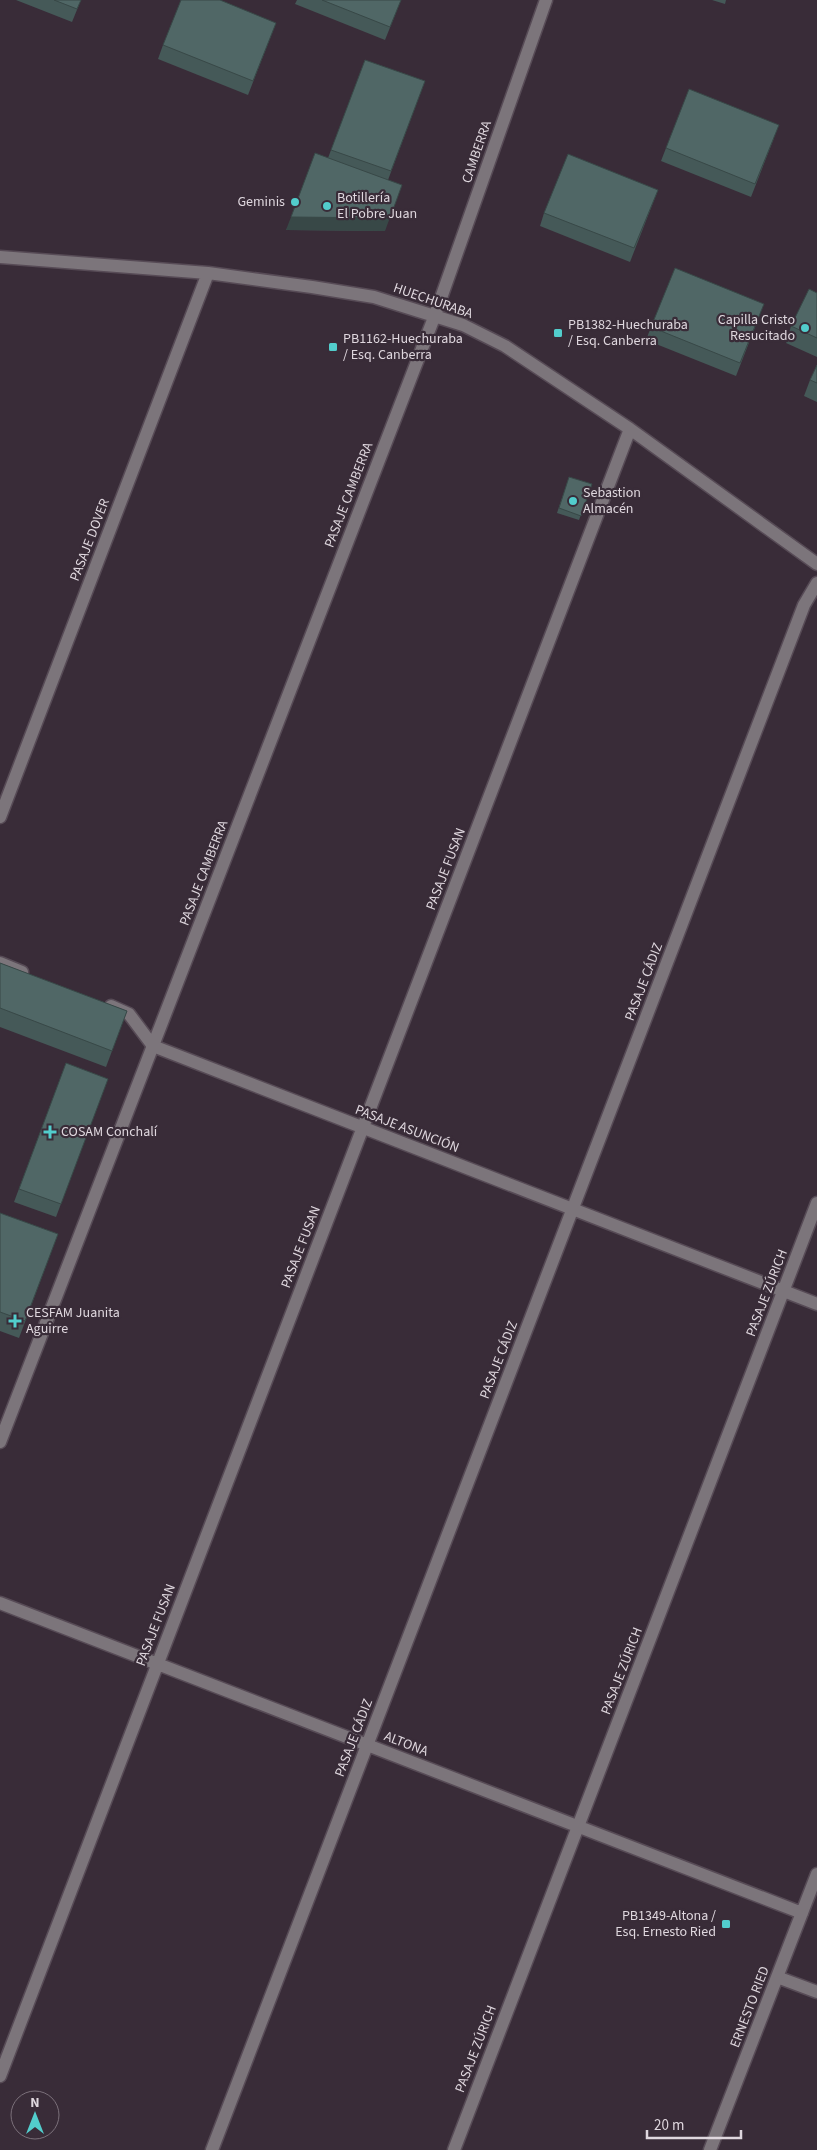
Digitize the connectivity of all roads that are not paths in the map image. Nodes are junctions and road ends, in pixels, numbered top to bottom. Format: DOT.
graph roads {
  1 [pos="546,0"];
  2 [pos="0,257"];
  3 [pos="208,273"];
  4 [pos="435,315"];
  5 [pos="630,429"];
  6 [pos="817,564"];
  7 [pos="817,582"];
  8 [pos="0,817"];
  9 [pos="0,963"];
  10 [pos="37,977"];
  11 [pos="102,1003"];
  12 [pos="153,1046"];
  13 [pos="363,1127"];
  14 [pos="817,1203"];
  15 [pos="573,1209"];
  16 [pos="784,1291"];
  17 [pos="817,1304"];
  18 [pos="0,1442"];
  19 [pos="0,1603"];
  20 [pos="157,1664"];
  21 [pos="368,1745"];
  22 [pos="578,1826"];
  23 [pos="817,1874"];
  24 [pos="802,1913"];
  25 [pos="777,1977"];
  26 [pos="817,1992"];
  27 [pos="0,2076"];
  28 [pos="212,2150"];
  29 [pos="454,2150"];
  30 [pos="710,2150"];
  1 -- 4 [label="street, CAMBERRA"];
  2 -- 3 [label="street, HUECHURABA"];
  3 -- 4 [label="street, HUECHURABA"];
  3 -- 8 [label="street, PASAJE DOVER"];
  4 -- 5 [label="street, HUECHURABA"];
  4 -- 12 [label="street, PASAJE CAMBERRA"];
  5 -- 6 [label="street, HUECHURABA"];
  5 -- 13 [label="street, PASAJE FUSAN"];
  7 -- 15 [label="street, PASAJE CÁDIZ"];
  9 -- 10 [label="street"];
  11 -- 12 [label="street"];
  12 -- 13 [label="street, PASAJE ASUNCIÓN"];
  12 -- 18 [label="street, PASAJE CAMBERRA"];
  13 -- 15 [label="street, PASAJE ASUNCIÓN"];
  13 -- 20 [label="street, PASAJE FUSAN"];
  14 -- 16 [label="street, PASAJE ZÚRICH"];
  15 -- 16 [label="street, PASAJE ASUNCIÓN"];
  15 -- 21 [label="street, PASAJE CÁDIZ"];
  16 -- 17 [label="street, PASAJE ASUNCIÓN"];
  16 -- 22 [label="street, PASAJE ZÚRICH"];
  19 -- 20 [label="street, ALTONA"];
  20 -- 21 [label="street, ALTONA"];
  20 -- 27 [label="street, PASAJE FUSAN"];
  21 -- 22 [label="street, ALTONA"];
  21 -- 28 [label="street, PASAJE CÁDIZ"];
  22 -- 24 [label="street, ALTONA"];
  22 -- 29 [label="street, PASAJE ZÚRICH"];
  23 -- 24 [label="street, ERNESTO RIED"];
  24 -- 25 [label="street, ERNESTO RIED"];
  25 -- 26 [label="street"];
  25 -- 30 [label="street, ERNESTO RIED"];
}
